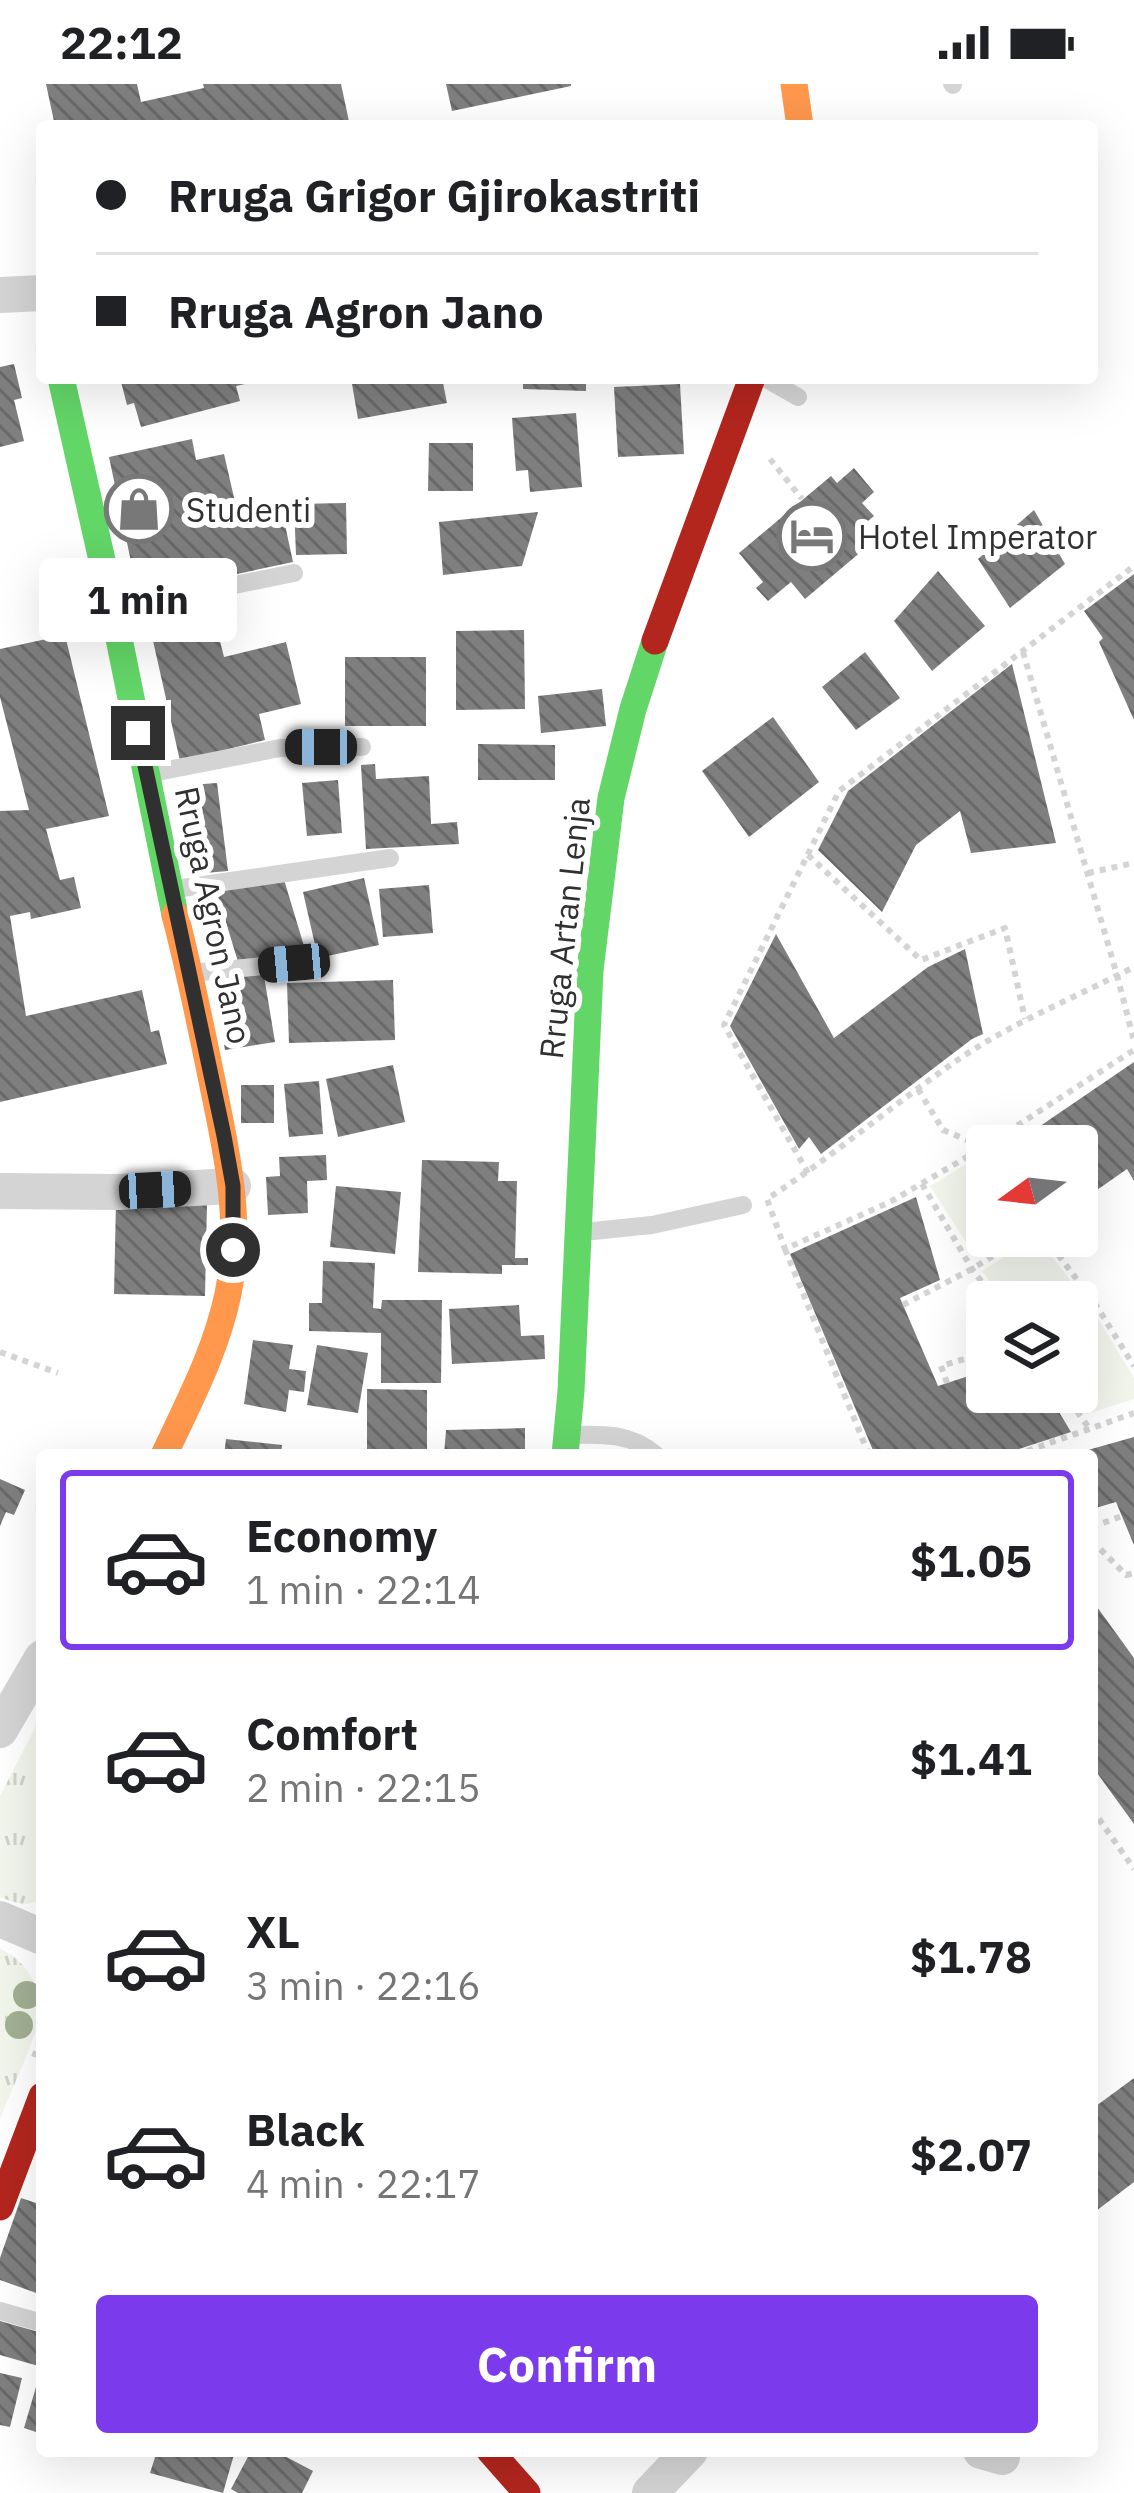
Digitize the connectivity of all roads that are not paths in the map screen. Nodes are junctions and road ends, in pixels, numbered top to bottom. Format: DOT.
graph roads {
  1 [pos="794,84"];
  2 [pos="794,120"];
  3 [pos="36,293"];
  4 [pos="0,295"];
  5 [pos="63,384"];
  6 [pos="750,384"];
  7 [pos="775,384"];
  8 [pos="798,397"];
  9 [pos="294,573"];
  10 [pos="113,609"];
  11 [pos="362,747"];
  12 [pos="146,774"];
  13 [pos="389,859"];
  14 [pos="170,890"];
  15 [pos="294,963"];
  16 [pos="190,973"];
  17 [pos="233,1186"];
  18 [pos="0,1191"];
  19 [pos="743,1205"];
  20 [pos="578,1232"];
  21 [pos="567,1445"];
  22 [pos="167,1449"];
  23 [pos="649,1449"];
  24 [pos="36,1668"];
  25 [pos="0,1730"];
  26 [pos="0,1919"];
  27 [pos="36,1934"];
  28 [pos="36,2112"];
  29 [pos="0,2207"];
  30 [pos="0,2311"];
  31 [pos="36,2321"];
  32 [pos="495,2457"];
  33 [pos="684,2457"];
  34 [pos="527,2493"];
  35 [pos="650,2493"];
  1 -- 2 [label="street"];
  3 -- 4 [label="street"];
  5 -- 10 [label="street, Rruga Agron Jano"];
  6 -- 20 [label="street, Rruga Artan Lenja"];
  7 -- 8 [label="lane"];
  9 -- 10 [label="lane"];
  10 -- 12 [label="street, Rruga Agron Jano"];
  11 -- 12 [label="lane"];
  12 -- 14 [label="street, Rruga Agron Jano"];
  13 -- 14 [label="lane"];
  14 -- 16 [label="street, Rruga Agron Jano"];
  15 -- 16 [label="lane"];
  16 -- 17 [label="street, Rruga Agron Jano"];
  17 -- 18 [label="street"];
  17 -- 22 [label="street, Rruga Agron Jano"];
  19 -- 20 [label="lane"];
  20 -- 21 [label="street, Rruga Artan Lenja"];
  21 -- 23 [label="lane, Rruga Artan Lenja"];
  24 -- 25 [label="street"];
  26 -- 27 [label="street"];
  28 -- 29 [label="street"];
  30 -- 31 [label="lane"];
  32 -- 34 [label="street"];
  33 -- 35 [label="street"];
}
